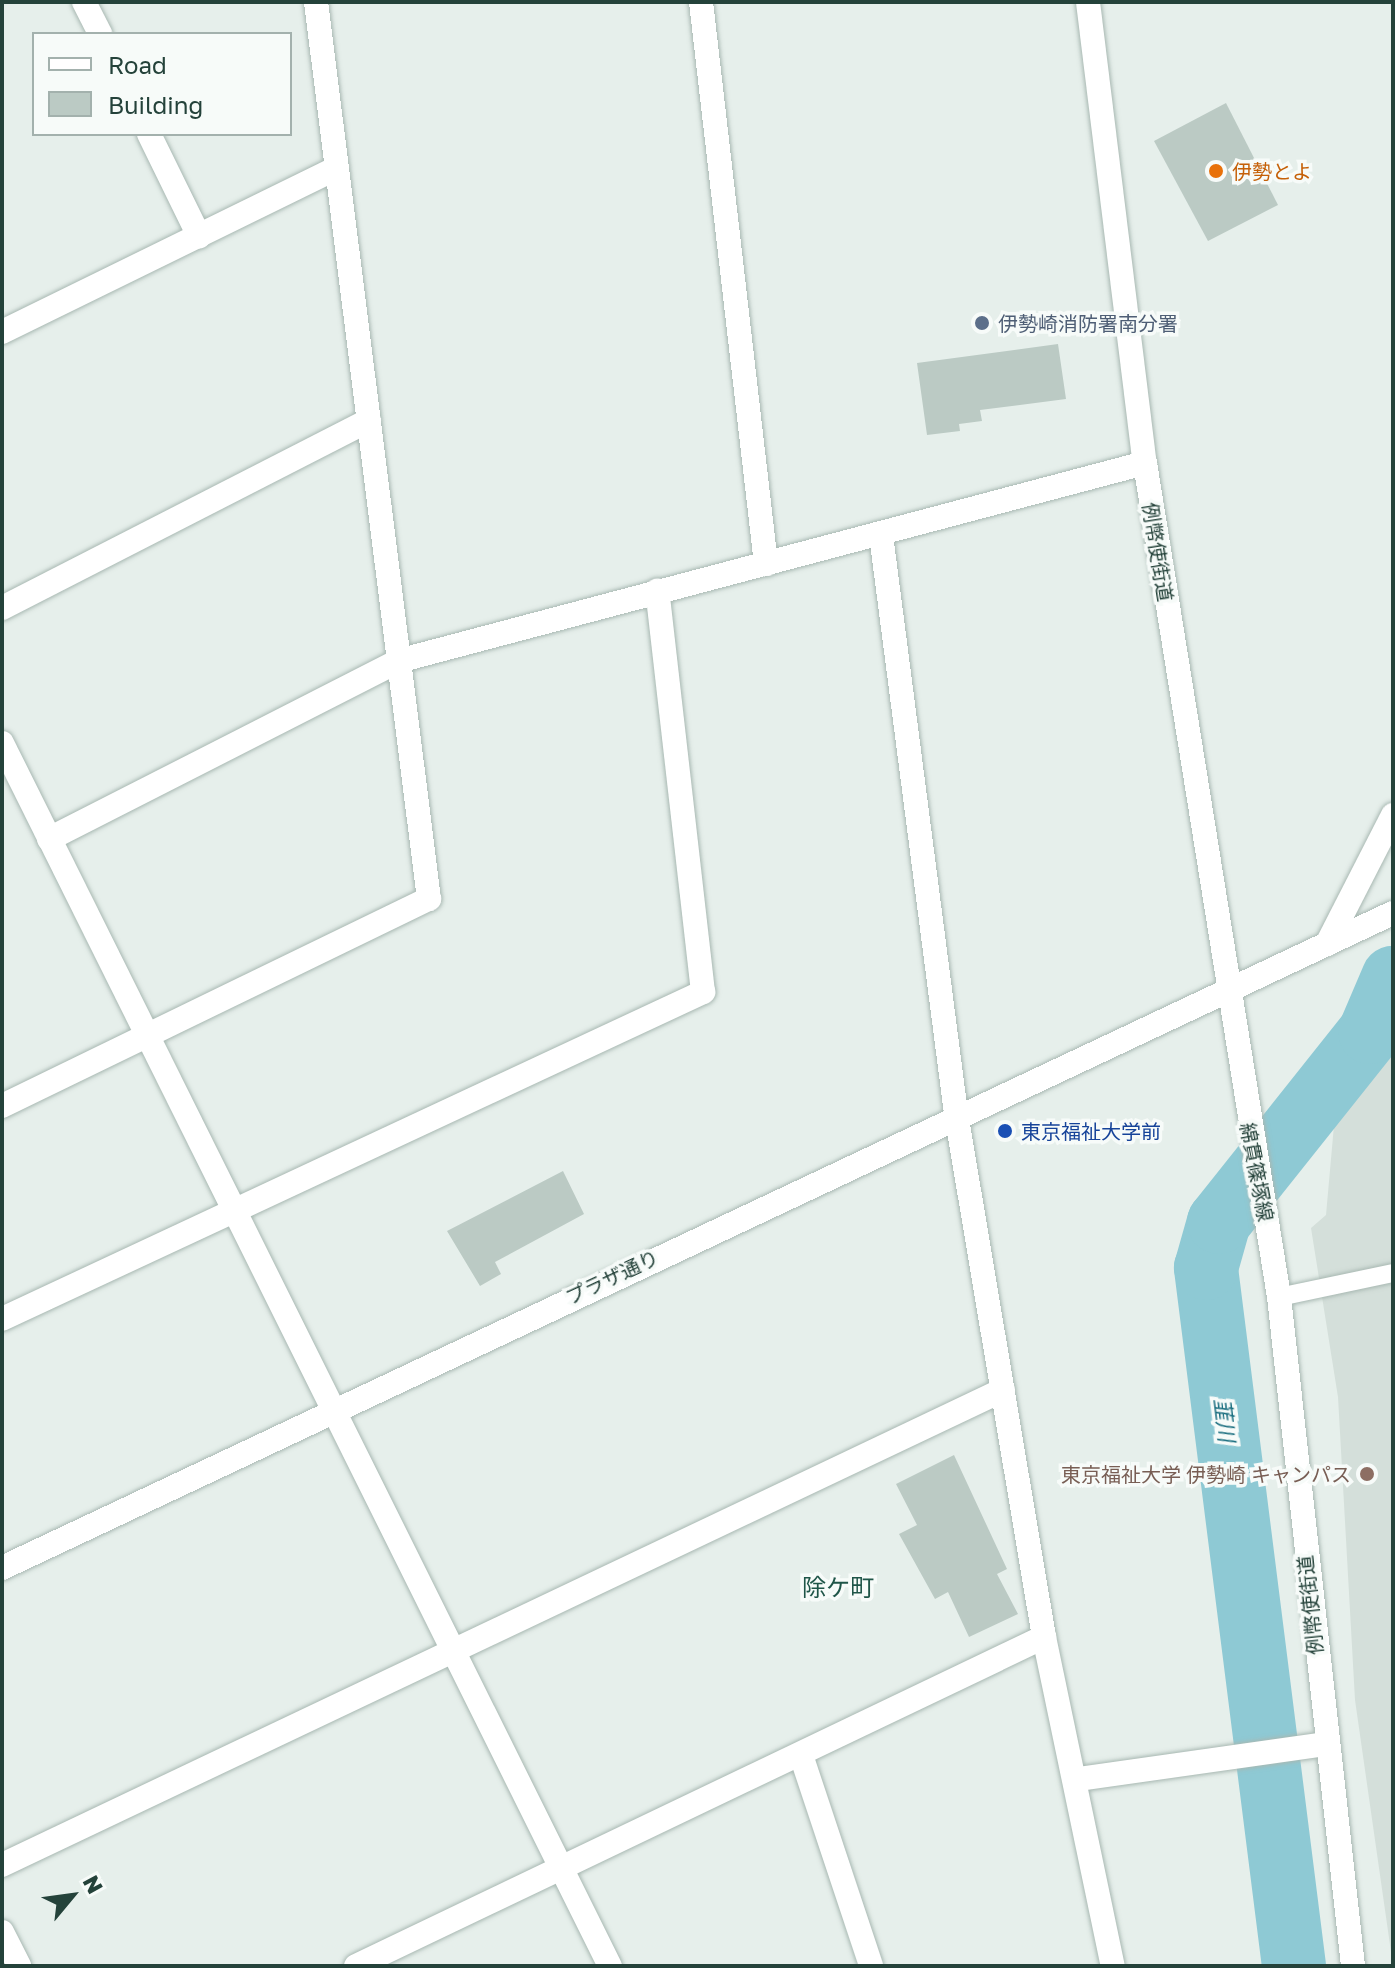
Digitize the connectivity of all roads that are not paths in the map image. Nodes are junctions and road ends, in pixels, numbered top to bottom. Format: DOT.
graph roads {
  1 [pos="84,2"];
  2 [pos="316,2"];
  3 [pos="701,2"];
  4 [pos="1088,2"];
  5 [pos="99,32"];
  6 [pos="150,136"];
  7 [pos="335,169"];
  8 [pos="199,236"];
  9 [pos="6,321"];
  10 [pos="369,420"];
  11 [pos="1145,463"];
  12 [pos="881,535"];
  13 [pos="766,564"];
  14 [pos="657,591"];
  15 [pos="2,608"];
  16 [pos="398,661"];
  17 [pos="2,743"];
  18 [pos="1393,815"];
  19 [pos="49,839"];
  20 [pos="1391,915"];
  21 [pos="1327,944"];
  22 [pos="1224,992"];
  23 [pos="150,1034"];
  24 [pos="1243,1100"];
  25 [pos="2,1106"];
  26 [pos="956,1113"];
  27 [pos="231,1208"];
  28 [pos="1270,1244"];
  29 [pos="1393,1273"];
  30 [pos="1279,1297"];
  31 [pos="2,1319"];
  32 [pos="1003,1390"];
  33 [pos="334,1409"];
  34 [pos="2,1568"];
  35 [pos="1044,1637"];
  36 [pos="458,1651"];
  37 [pos="1324,1744"];
  38 [pos="801,1755"];
  39 [pos="1079,1779"];
  40 [pos="2,1865"];
  41 [pos="562,1869"];
  42 [pos="2,1932"];
  43 [pos="19,1966"];
  44 [pos="356,1966"];
  45 [pos="610,1966"];
  46 [pos="871,1966"];
  47 [pos="1113,1966"];
  48 [pos="1353,1966"];
  1 -- 5 [label="street"];
  2 -- 7 [label="street"];
  3 -- 13 [label="street"];
  4 -- 11 [label="street, 例幣使街道"];
  6 -- 8 [label="street"];
  7 -- 8 [label="street"];
  7 -- 10 [label="street"];
  8 -- 9 [label="street"];
  10 -- 15 [label="street"];
  10 -- 16 [label="street"];
  11 -- 12 [label="street"];
  11 -- 22 [label="street, 例幣使街道"];
  12 -- 13 [label="street"];
  12 -- 26 [label="street"];
  13 -- 14 [label="street"];
  14 -- 16 [label="street"];
  14 -- 27 [label="street"];
  16 -- 19 [label="street"];
  16 -- 23 [label="street"];
  17 -- 19 [label="street"];
  18 -- 21 [label="street"];
  19 -- 23 [label="street"];
  20 -- 21 [label="street, プラザ通り"];
  21 -- 22 [label="street, プラザ通り"];
  22 -- 24 [label="street, 例幣使街道"];
  22 -- 26 [label="street, プラザ通り"];
  23 -- 25 [label="street"];
  23 -- 27 [label="street"];
  24 -- 28 [label="street, 綿貫篠塚線"];
  26 -- 32 [label="street"];
  26 -- 33 [label="street, プラザ通り"];
  27 -- 31 [label="street"];
  27 -- 33 [label="street"];
  28 -- 30 [label="street, 例幣使街道"];
  29 -- 30 [label="lane"];
  30 -- 37 [label="street, 例幣使街道"];
  32 -- 35 [label="street"];
  32 -- 36 [label="street"];
  33 -- 34 [label="street, プラザ通り"];
  33 -- 36 [label="street"];
  35 -- 38 [label="street"];
  35 -- 39 [label="street"];
  36 -- 40 [label="street"];
  36 -- 41 [label="street"];
  37 -- 39 [label="street"];
  37 -- 48 [label="street, 例幣使街道"];
  38 -- 41 [label="street"];
  38 -- 46 [label="street"];
  39 -- 47 [label="street"];
  41 -- 44 [label="street"];
  41 -- 45 [label="street"];
  42 -- 43 [label="street"];
}
